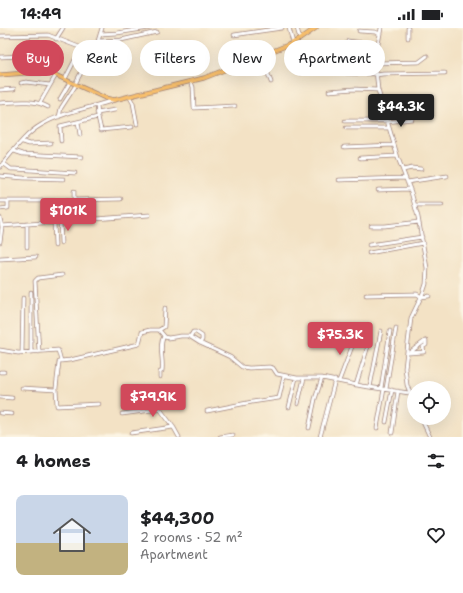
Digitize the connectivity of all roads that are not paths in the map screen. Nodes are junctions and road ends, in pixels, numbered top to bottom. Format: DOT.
graph roads {
  1 [pos="63,28"];
  2 [pos="102,28"];
  3 [pos="149,28"];
  4 [pos="281,28"];
  5 [pos="290,28"];
  6 [pos="297,28"];
  7 [pos="316,28"];
  8 [pos="381,28"];
  9 [pos="408,28"];
  10 [pos="311,30"];
  11 [pos="359,31"];
  12 [pos="157,32"];
  13 [pos="100,34"];
  14 [pos="234,34"];
  15 [pos="380,34"];
  16 [pos="0,36"];
  17 [pos="408,38"];
  18 [pos="56,39"];
  19 [pos="300,39"];
  20 [pos="98,40"];
  21 [pos="121,40"];
  22 [pos="293,40"];
  23 [pos="378,40"];
  24 [pos="72,45"];
  25 [pos="12,56"];
  26 [pos="427,56"];
  27 [pos="0,57"];
  28 [pos="385,63"];
  29 [pos="72,65"];
  30 [pos="218,72"];
  31 [pos="445,73"];
  32 [pos="12,74"];
  33 [pos="385,74"];
  34 [pos="0,75"];
  35 [pos="55,76"];
  36 [pos="58,76"];
  37 [pos="79,76"];
  38 [pos="269,76"];
  39 [pos="376,76"];
  40 [pos="65,79"];
  41 [pos="70,82"];
  42 [pos="191,82"];
  43 [pos="271,82"];
  44 [pos="21,83"];
  45 [pos="75,84"];
  46 [pos="50,85"];
  47 [pos="14,89"];
  48 [pos="0,90"];
  49 [pos="378,90"];
  50 [pos="328,91"];
  51 [pos="129,96"];
  52 [pos="60,99"];
  53 [pos="114,100"];
  54 [pos="0,103"];
  55 [pos="40,103"];
  56 [pos="97,106"];
  57 [pos="234,106"];
  58 [pos="48,107"];
  59 [pos="115,110"];
  60 [pos="97,113"];
  61 [pos="59,117"];
  62 [pos="98,117"];
  63 [pos="412,119"];
  64 [pos="345,121"];
  65 [pos="78,122"];
  66 [pos="387,122"];
  67 [pos="137,124"];
  68 [pos="132,127"];
  69 [pos="346,128"];
  70 [pos="389,128"];
  71 [pos="80,135"];
  72 [pos="61,141"];
  73 [pos="23,142"];
  74 [pos="51,143"];
  75 [pos="394,145"];
  76 [pos="344,147"];
  77 [pos="14,151"];
  78 [pos="397,156"];
  79 [pos="82,157"];
  80 [pos="360,158"];
  81 [pos="3,163"];
  82 [pos="0,166"];
  83 [pos="421,169"];
  84 [pos="403,170"];
  85 [pos="75,173"];
  86 [pos="0,176"];
  87 [pos="447,176"];
  88 [pos="405,178"];
  89 [pos="64,179"];
  90 [pos="339,180"];
  91 [pos="407,182"];
  92 [pos="410,189"];
  93 [pos="378,190"];
  94 [pos="74,191"];
  95 [pos="121,199"];
  96 [pos="74,200"];
  97 [pos="0,201"];
  98 [pos="8,201"];
  99 [pos="68,201"];
  100 [pos="415,205"];
  101 [pos="442,205"];
  102 [pos="0,209"];
  103 [pos="149,215"];
  104 [pos="0,218"];
  105 [pos="74,220"];
  106 [pos="60,221"];
  107 [pos="54,222"];
  108 [pos="419,222"];
  109 [pos="27,224"];
  110 [pos="2,225"];
  111 [pos="371,226"];
  112 [pos="422,237"];
  113 [pos="0,242"];
  114 [pos="62,243"];
  115 [pos="423,243"];
  116 [pos="369,245"];
  117 [pos="55,246"];
  118 [pos="27,247"];
  119 [pos="370,253"];
  120 [pos="36,257"];
  121 [pos="0,259"];
  122 [pos="62,275"];
  123 [pos="31,294"];
  124 [pos="366,295"];
  125 [pos="429,296"];
  126 [pos="23,298"];
  127 [pos="421,298"];
  128 [pos="165,308"];
  129 [pos="165,320"];
  130 [pos="170,320"];
  131 [pos="396,328"];
  132 [pos="159,330"];
  133 [pos="381,331"];
  134 [pos="390,331"];
  135 [pos="164,336"];
  136 [pos="356,336"];
  137 [pos="190,337"];
  138 [pos="200,343"];
  139 [pos="368,346"];
  140 [pos="0,350"];
  141 [pos="31,352"];
  142 [pos="39,352"];
  143 [pos="22,353"];
  144 [pos="409,353"];
  145 [pos="406,358"];
  146 [pos="61,360"];
  147 [pos="0,372"];
  148 [pos="4,372"];
  149 [pos="284,376"];
  150 [pos="160,377"];
  151 [pos="296,378"];
  152 [pos="304,378"];
  153 [pos="322,378"];
  154 [pos="335,380"];
  155 [pos="339,381"];
  156 [pos="356,385"];
  157 [pos="407,386"];
  158 [pos="370,387"];
  159 [pos="22,388"];
  160 [pos="384,389"];
  161 [pos="56,390"];
  162 [pos="392,390"];
  163 [pos="398,391"];
  164 [pos="407,393"];
  165 [pos="0,397"];
  166 [pos="12,398"];
  167 [pos="99,404"];
  168 [pos="298,404"];
  169 [pos="289,407"];
  170 [pos="207,411"];
  171 [pos="0,413"];
  172 [pos="12,414"];
  173 [pos="122,414"];
  174 [pos="386,422"];
  175 [pos="425,425"];
  176 [pos="173,427"];
  177 [pos="309,428"];
  178 [pos="378,428"];
  179 [pos="131,433"];
  180 [pos="392,433"];
  181 [pos="233,435"];
  182 [pos="178,437"];
  183 [pos="220,437"];
  184 [pos="320,437"];
  185 [pos="430,437"];
  1 -- 18 [label="street"];
  2 -- 13 [label="street"];
  3 -- 13 [label="street"];
  4 -- 14 [label="street"];
  5 -- 22 [label="street"];
  6 -- 19 [label="street"];
  7 -- 10 [label="main road"];
  8 -- 15 [label="street"];
  9 -- 17 [label="street"];
  10 -- 19 [label="main road"];
  11 -- 15 [label="street"];
  12 -- 21 [label="street"];
  13 -- 20 [label="street"];
  15 -- 23 [label="street"];
  16 -- 18 [label="street"];
  18 -- 24 [label="street"];
  25 -- 27 [label="street"];
  26 -- 28 [label="street"];
  29 -- 40 [label="street"];
  30 -- 42 [label="main road"];
  31 -- 33 [label="street"];
  32 -- 34 [label="main road"];
  35 -- 46 [label="street"];
  36 -- 40 [label="main road"];
  37 -- 45 [label="street"];
  38 -- 43 [label="street"];
  39 -- 49 [label="street"];
  40 -- 41 [label="main road"];
  41 -- 45 [label="main road"];
  41 -- 52 [label="street"];
  42 -- 51 [label="main road"];
  42 -- 57 [label="street"];
  44 -- 46 [label="street"];
  45 -- 53 [label="main road"];
  45 -- 61 [label="street"];
  46 -- 55 [label="street"];
  47 -- 48 [label="street"];
  49 -- 50 [label="street"];
  49 -- 66 [label="street"];
  51 -- 53 [label="main road"];
  51 -- 67 [label="street"];
  53 -- 56 [label="street"];
  54 -- 55 [label="street"];
  55 -- 58 [label="street"];
  56 -- 60 [label="street"];
  56 -- 61 [label="street"];
  59 -- 60 [label="street"];
  60 -- 62 [label="street"];
  61 -- 73 [label="street"];
  62 -- 65 [label="street"];
  62 -- 68 [label="street"];
  63 -- 66 [label="street"];
  64 -- 66 [label="street"];
  65 -- 71 [label="street"];
  65 -- 72 [label="street"];
  66 -- 70 [label="street"];
  69 -- 70 [label="street"];
  70 -- 75 [label="street"];
  73 -- 74 [label="street"];
  73 -- 77 [label="street"];
  75 -- 76 [label="street"];
  75 -- 78 [label="street"];
  77 -- 79 [label="street"];
  77 -- 81 [label="street"];
  78 -- 80 [label="street"];
  78 -- 84 [label="street"];
  81 -- 82 [label="street"];
  81 -- 85 [label="street"];
  83 -- 84 [label="street"];
  84 -- 88 [label="street"];
  86 -- 89 [label="street"];
  87 -- 91 [label="street"];
  88 -- 90 [label="street"];
  88 -- 91 [label="street"];
  91 -- 92 [label="street"];
  92 -- 93 [label="street"];
  92 -- 100 [label="street"];
  94 -- 96 [label="street"];
  95 -- 96 [label="street"];
  96 -- 105 [label="street"];
  97 -- 98 [label="street"];
  98 -- 99 [label="street"];
  98 -- 102 [label="street"];
  100 -- 101 [label="street"];
  100 -- 108 [label="street"];
  103 -- 105 [label="street"];
  104 -- 110 [label="street"];
  105 -- 106 [label="street"];
  106 -- 107 [label="street"];
  106 -- 114 [label="street"];
  107 -- 109 [label="street"];
  107 -- 117 [label="street"];
  108 -- 111 [label="street"];
  108 -- 112 [label="street"];
  109 -- 110 [label="street"];
  109 -- 118 [label="street"];
  110 -- 113 [label="street"];
  112 -- 115 [label="street"];
  112 -- 116 [label="street"];
  115 -- 119 [label="street"];
  115 -- 127 [label="street"];
  120 -- 121 [label="street"];
  122 -- 142 [label="street"];
  123 -- 141 [label="street"];
  124 -- 127 [label="street"];
  125 -- 127 [label="street"];
  126 -- 143 [label="street"];
  127 -- 145 [label="street"];
  128 -- 129 [label="street"];
  129 -- 130 [label="street"];
  129 -- 132 [label="street"];
  131 -- 160 [label="street"];
  132 -- 135 [label="street"];
  132 -- 146 [label="street"];
  133 -- 158 [label="street"];
  134 -- 160 [label="street"];
  135 -- 137 [label="street"];
  135 -- 150 [label="street"];
  136 -- 155 [label="street"];
  137 -- 138 [label="street"];
  137 -- 138 [label="street"];
  138 -- 149 [label="street"];
  139 -- 156 [label="street"];
  140 -- 143 [label="street"];
  141 -- 142 [label="street"];
  141 -- 143 [label="street"];
  142 -- 146 [label="street"];
  144 -- 144 [label="street"];
  144 -- 145 [label="street"];
  145 -- 157 [label="street"];
  146 -- 161 [label="street"];
  147 -- 148 [label="street"];
  149 -- 151 [label="street"];
  149 -- 170 [label="street"];
  151 -- 152 [label="street"];
  151 -- 169 [label="street"];
  152 -- 153 [label="street"];
  152 -- 168 [label="street"];
  153 -- 154 [label="street"];
  153 -- 177 [label="street"];
  154 -- 155 [label="street"];
  154 -- 184 [label="street"];
  155 -- 156 [label="street"];
  156 -- 158 [label="street"];
  158 -- 160 [label="street"];
  159 -- 161 [label="street"];
  160 -- 162 [label="street"];
  160 -- 178 [label="street"];
  161 -- 167 [label="street"];
  162 -- 163 [label="street"];
  162 -- 174 [label="street"];
  163 -- 164 [label="street"];
  163 -- 180 [label="street"];
  165 -- 166 [label="street"];
  171 -- 172 [label="street"];
  173 -- 176 [label="street"];
  175 -- 185 [label="street"];
  176 -- 179 [label="street"];
  176 -- 182 [label="street"];
  181 -- 183 [label="street"];
}
